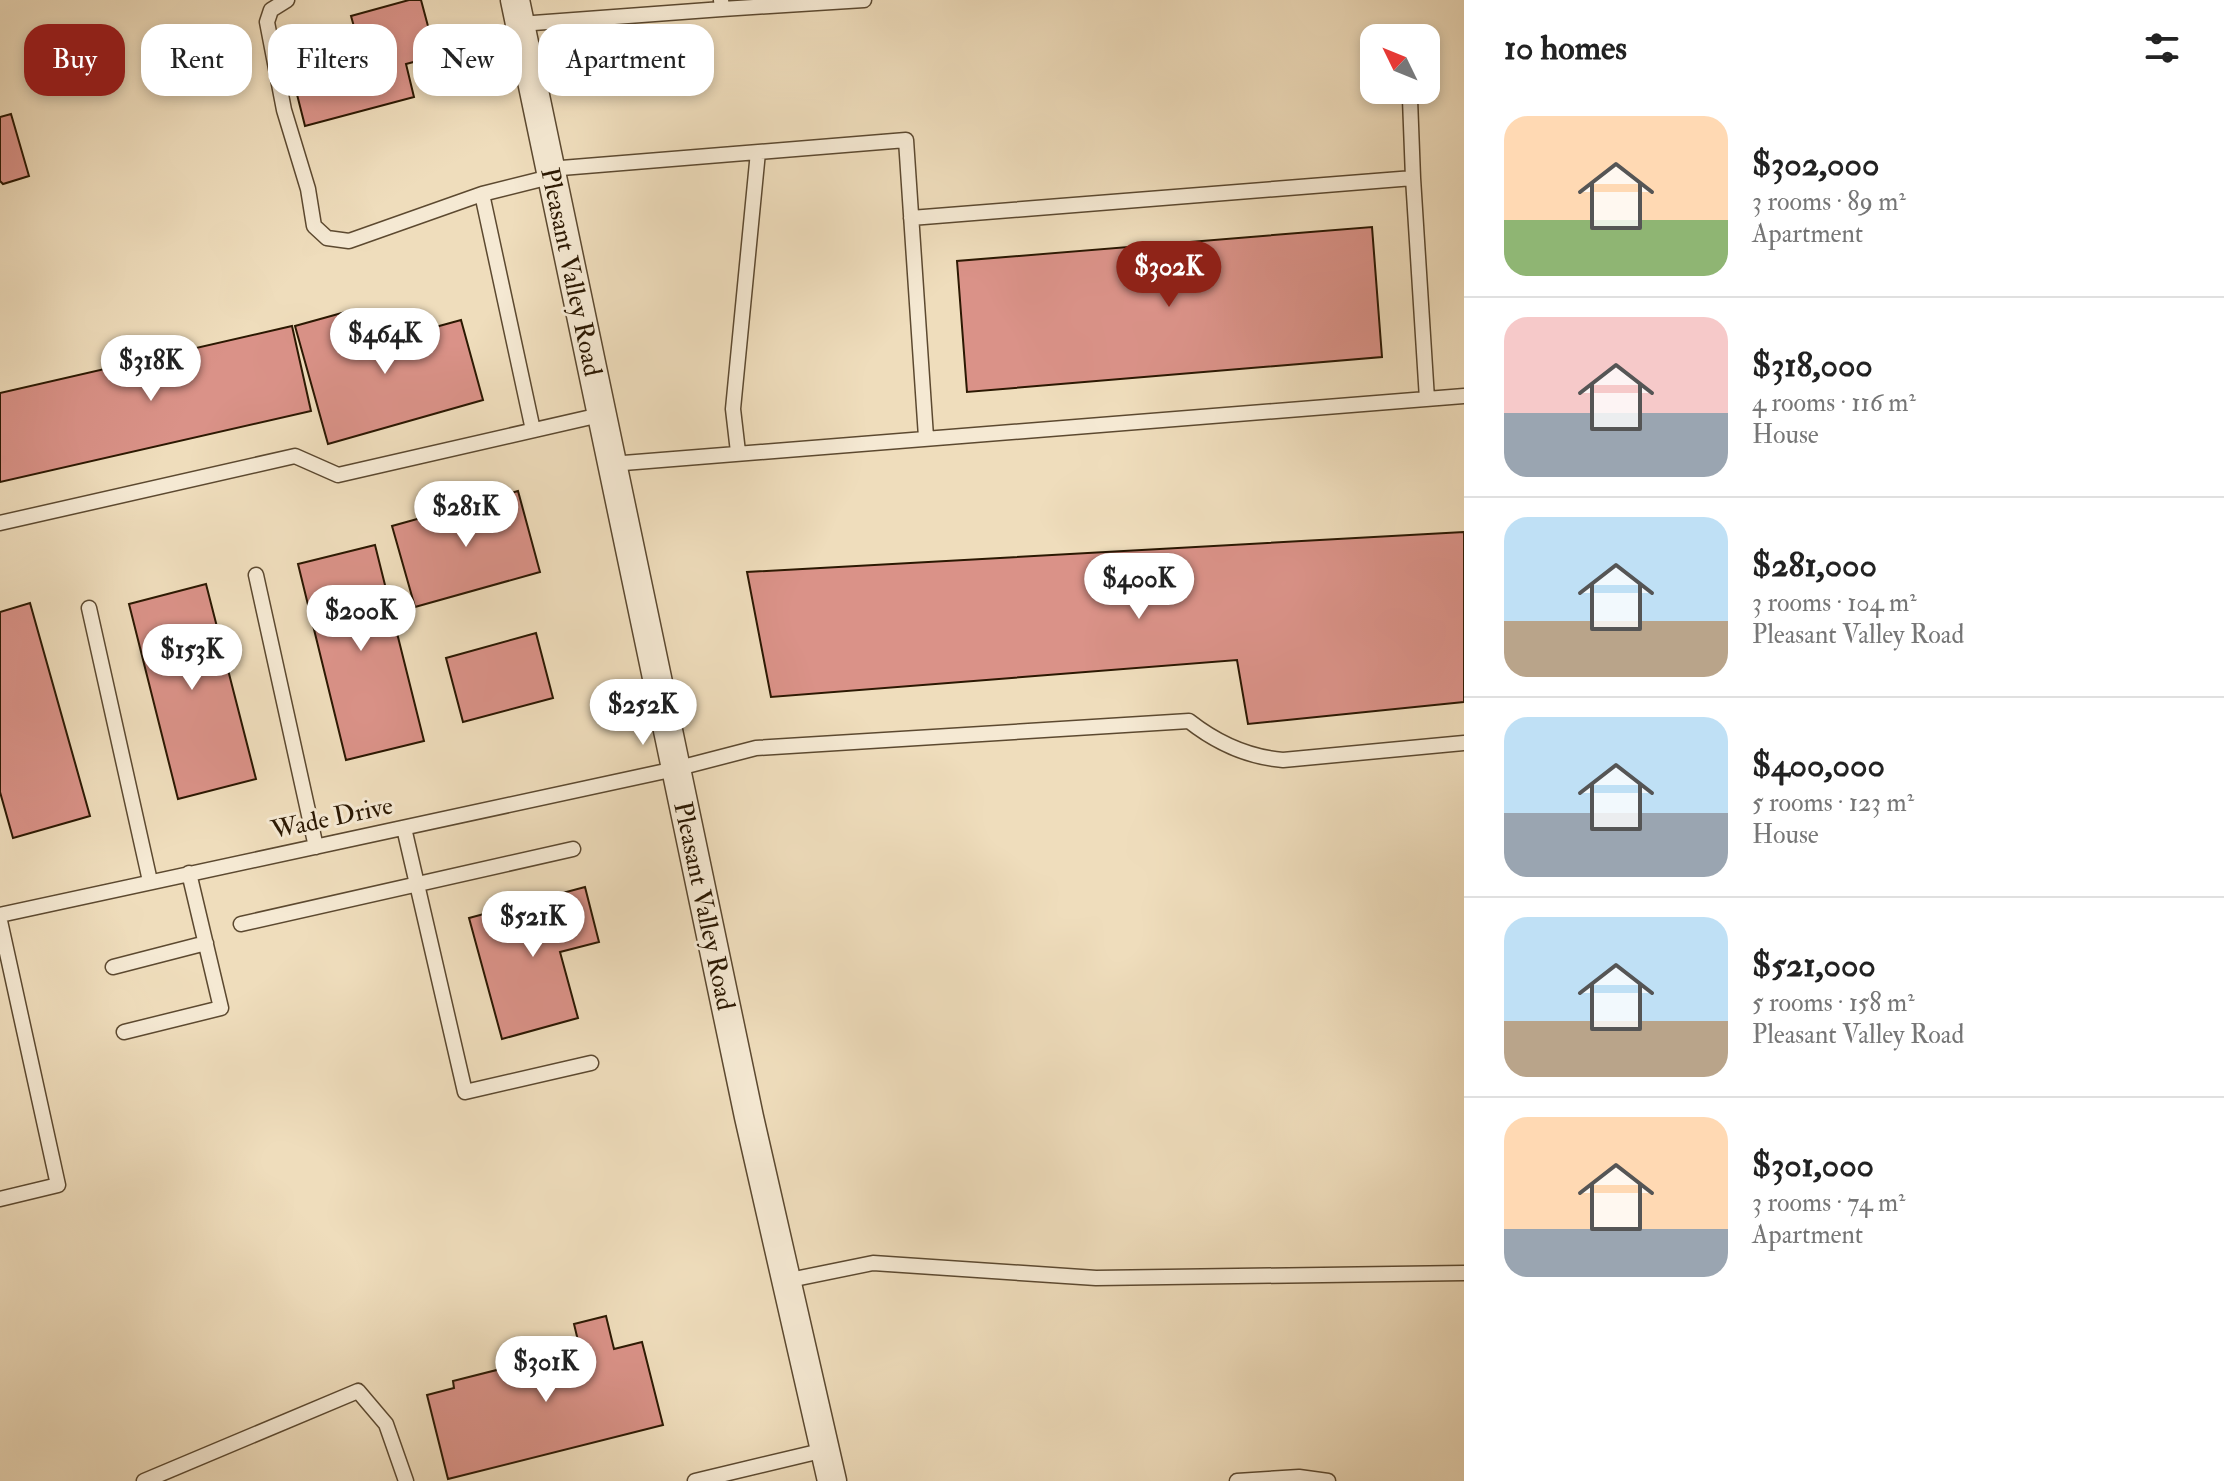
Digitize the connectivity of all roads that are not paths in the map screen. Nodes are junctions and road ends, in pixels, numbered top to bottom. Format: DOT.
graph roads {
  1 [pos="287,0"];
  2 [pos="864,0"];
  3 [pos="722,5"];
  4 [pos="518,12"];
  5 [pos="1410,104"];
  6 [pos="758,152"];
  7 [pos="550,173"];
  8 [pos="1413,178"];
  9 [pos="482,194"];
  10 [pos="911,218"];
  11 [pos="1464,396"];
  12 [pos="1427,399"];
  13 [pos="600,415"];
  14 [pos="533,430"];
  15 [pos="926,437"];
  16 [pos="738,452"];
  17 [pos="611,464"];
  18 [pos="0,523"];
  19 [pos="256,575"];
  20 [pos="89,608"];
  21 [pos="1464,743"];
  22 [pos="675,769"];
  23 [pos="404,828"];
  24 [pos="316,847"];
  25 [pos="573,849"];
  26 [pos="189,873"];
  27 [pos="150,881"];
  28 [pos="417,883"];
  29 [pos="0,918"];
  30 [pos="241,924"];
  31 [pos="206,943"];
  32 [pos="5,964"];
  33 [pos="113,967"];
  34 [pos="124,1032"];
  35 [pos="591,1063"];
  36 [pos="0,1199"];
  37 [pos="1464,1273"];
  38 [pos="784,1281"];
  39 [pos="825,1450"];
  40 [pos="1265,1480"];
  41 [pos="144,1481"];
  42 [pos="406,1481"];
  43 [pos="695,1481"];
  44 [pos="832,1481"];
  45 [pos="1237,1481"];
  46 [pos="1328,1481"];
  1 -- 9 [label="lane"];
  2 -- 3 [label="lane"];
  3 -- 4 [label="lane"];
  4 -- 7 [label="street, Pleasant Valley Road"];
  5 -- 8 [label="lane"];
  6 -- 7 [label="lane"];
  6 -- 10 [label="lane"];
  6 -- 16 [label="lane"];
  7 -- 9 [label="lane"];
  7 -- 13 [label="street, Pleasant Valley Road"];
  8 -- 10 [label="lane"];
  8 -- 12 [label="lane"];
  9 -- 14 [label="lane"];
  10 -- 15 [label="lane"];
  11 -- 12 [label="lane"];
  12 -- 15 [label="lane"];
  13 -- 14 [label="lane"];
  13 -- 17 [label="street, Pleasant Valley Road"];
  14 -- 18 [label="lane"];
  15 -- 16 [label="lane"];
  16 -- 17 [label="lane"];
  17 -- 22 [label="street, Pleasant Valley Road"];
  19 -- 24 [label="lane"];
  20 -- 27 [label="lane"];
  21 -- 22 [label="lane, Wade Drive"];
  22 -- 23 [label="lane, Wade Drive"];
  22 -- 38 [label="street, Pleasant Valley Road"];
  23 -- 24 [label="lane, Wade Drive"];
  23 -- 28 [label="lane"];
  24 -- 26 [label="lane, Wade Drive"];
  25 -- 28 [label="lane"];
  26 -- 27 [label="lane, Wade Drive"];
  26 -- 31 [label="lane"];
  27 -- 29 [label="lane, Wade Drive"];
  28 -- 30 [label="lane"];
  28 -- 35 [label="lane"];
  29 -- 32 [label="lane"];
  31 -- 33 [label="lane"];
  31 -- 34 [label="lane"];
  32 -- 36 [label="lane"];
  37 -- 38 [label="lane"];
  38 -- 39 [label="street, Pleasant Valley Road"];
  39 -- 43 [label="lane"];
  39 -- 44 [label="street, Pleasant Valley Road"];
  40 -- 45 [label="lane"];
  40 -- 46 [label="lane"];
  41 -- 42 [label="lane"];
}
